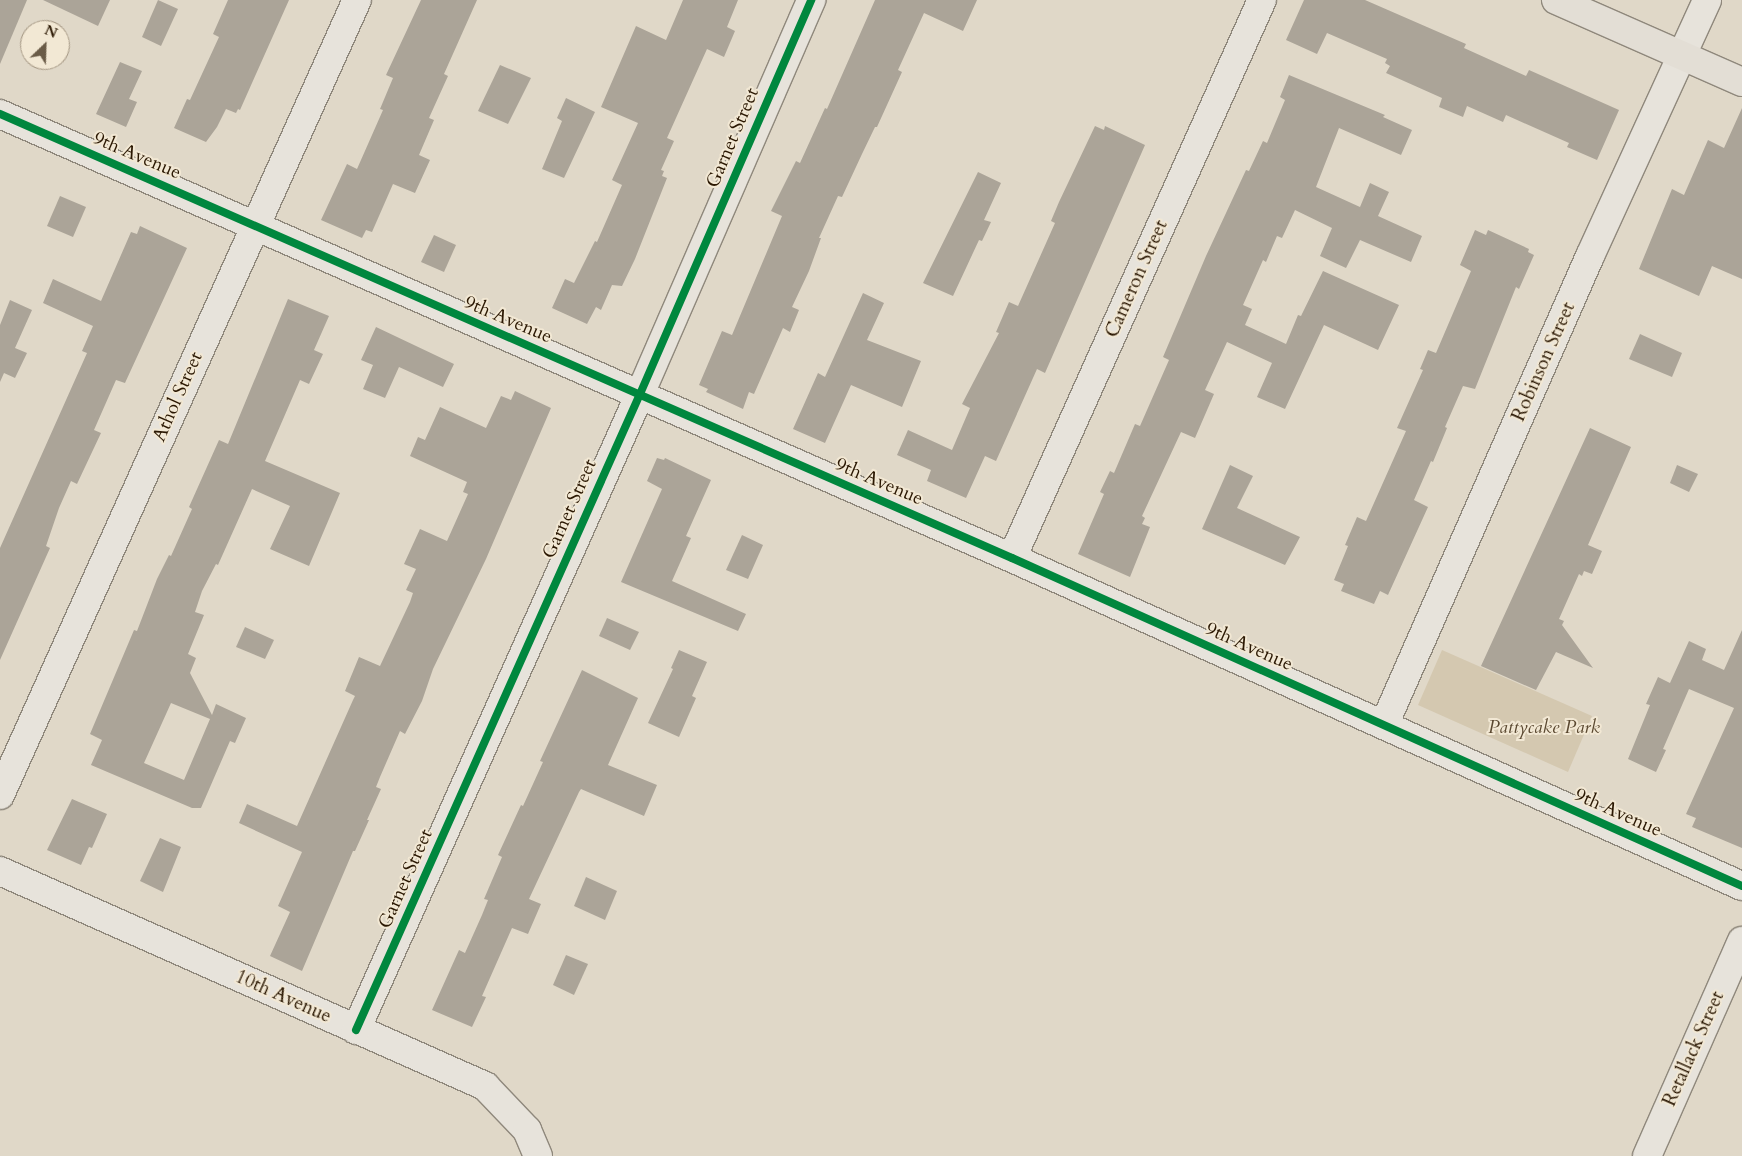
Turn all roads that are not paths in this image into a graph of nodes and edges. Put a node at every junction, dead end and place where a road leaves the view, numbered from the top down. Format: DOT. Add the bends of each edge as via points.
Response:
graph roads {
  1 [pos="357,0"];
  2 [pos="811,0"];
  3 [pos="1262,0"];
  4 [pos="1556,0"];
  5 [pos="1707,0"];
  6 [pos="1682,55"];
  7 [pos="1742,82"];
  8 [pos="0,114"];
  9 [pos="256,225"];
  10 [pos="640,394"];
  11 [pos="1012,558"];
  12 [pos="1384,725"];
  13 [pos="0,795"];
  14 [pos="0,871"];
  15 [pos="1742,886"];
  16 [pos="1742,941"];
  17 [pos="356,1030"];
  18 [pos="538,1156"];
  19 [pos="1647,1156"];
  1 -- 9 [label="street, Athol Street"];
  2 -- 10 [label="street, Garnet Street"];
  3 -- 11 [label="street, Cameron Street"];
  4 -- 6 [label="main road"];
  5 -- 6 [label="street, Robinson Street"];
  6 -- 7 [label="main road"];
  6 -- 12 [label="street, Robinson Street"];
  8 -- 9 [label="street, 9th Avenue"];
  9 -- 10 [label="street, 9th Avenue"];
  9 -- 13 [label="street, Athol Street"];
  10 -- 11 [label="street, 9th Avenue"];
  10 -- 17 [label="street, Garnet Street"];
  11 -- 12 [label="street, 9th Avenue"];
  12 -- 15 [label="street, 9th Avenue"];
  14 -- 17 [label="street, 10th Avenue"];
  16 -- 19 [label="street, Retallack Street"];
  17 -- 18 [label="street, 10th Avenue" via="485,1086 527,1130"];
}
